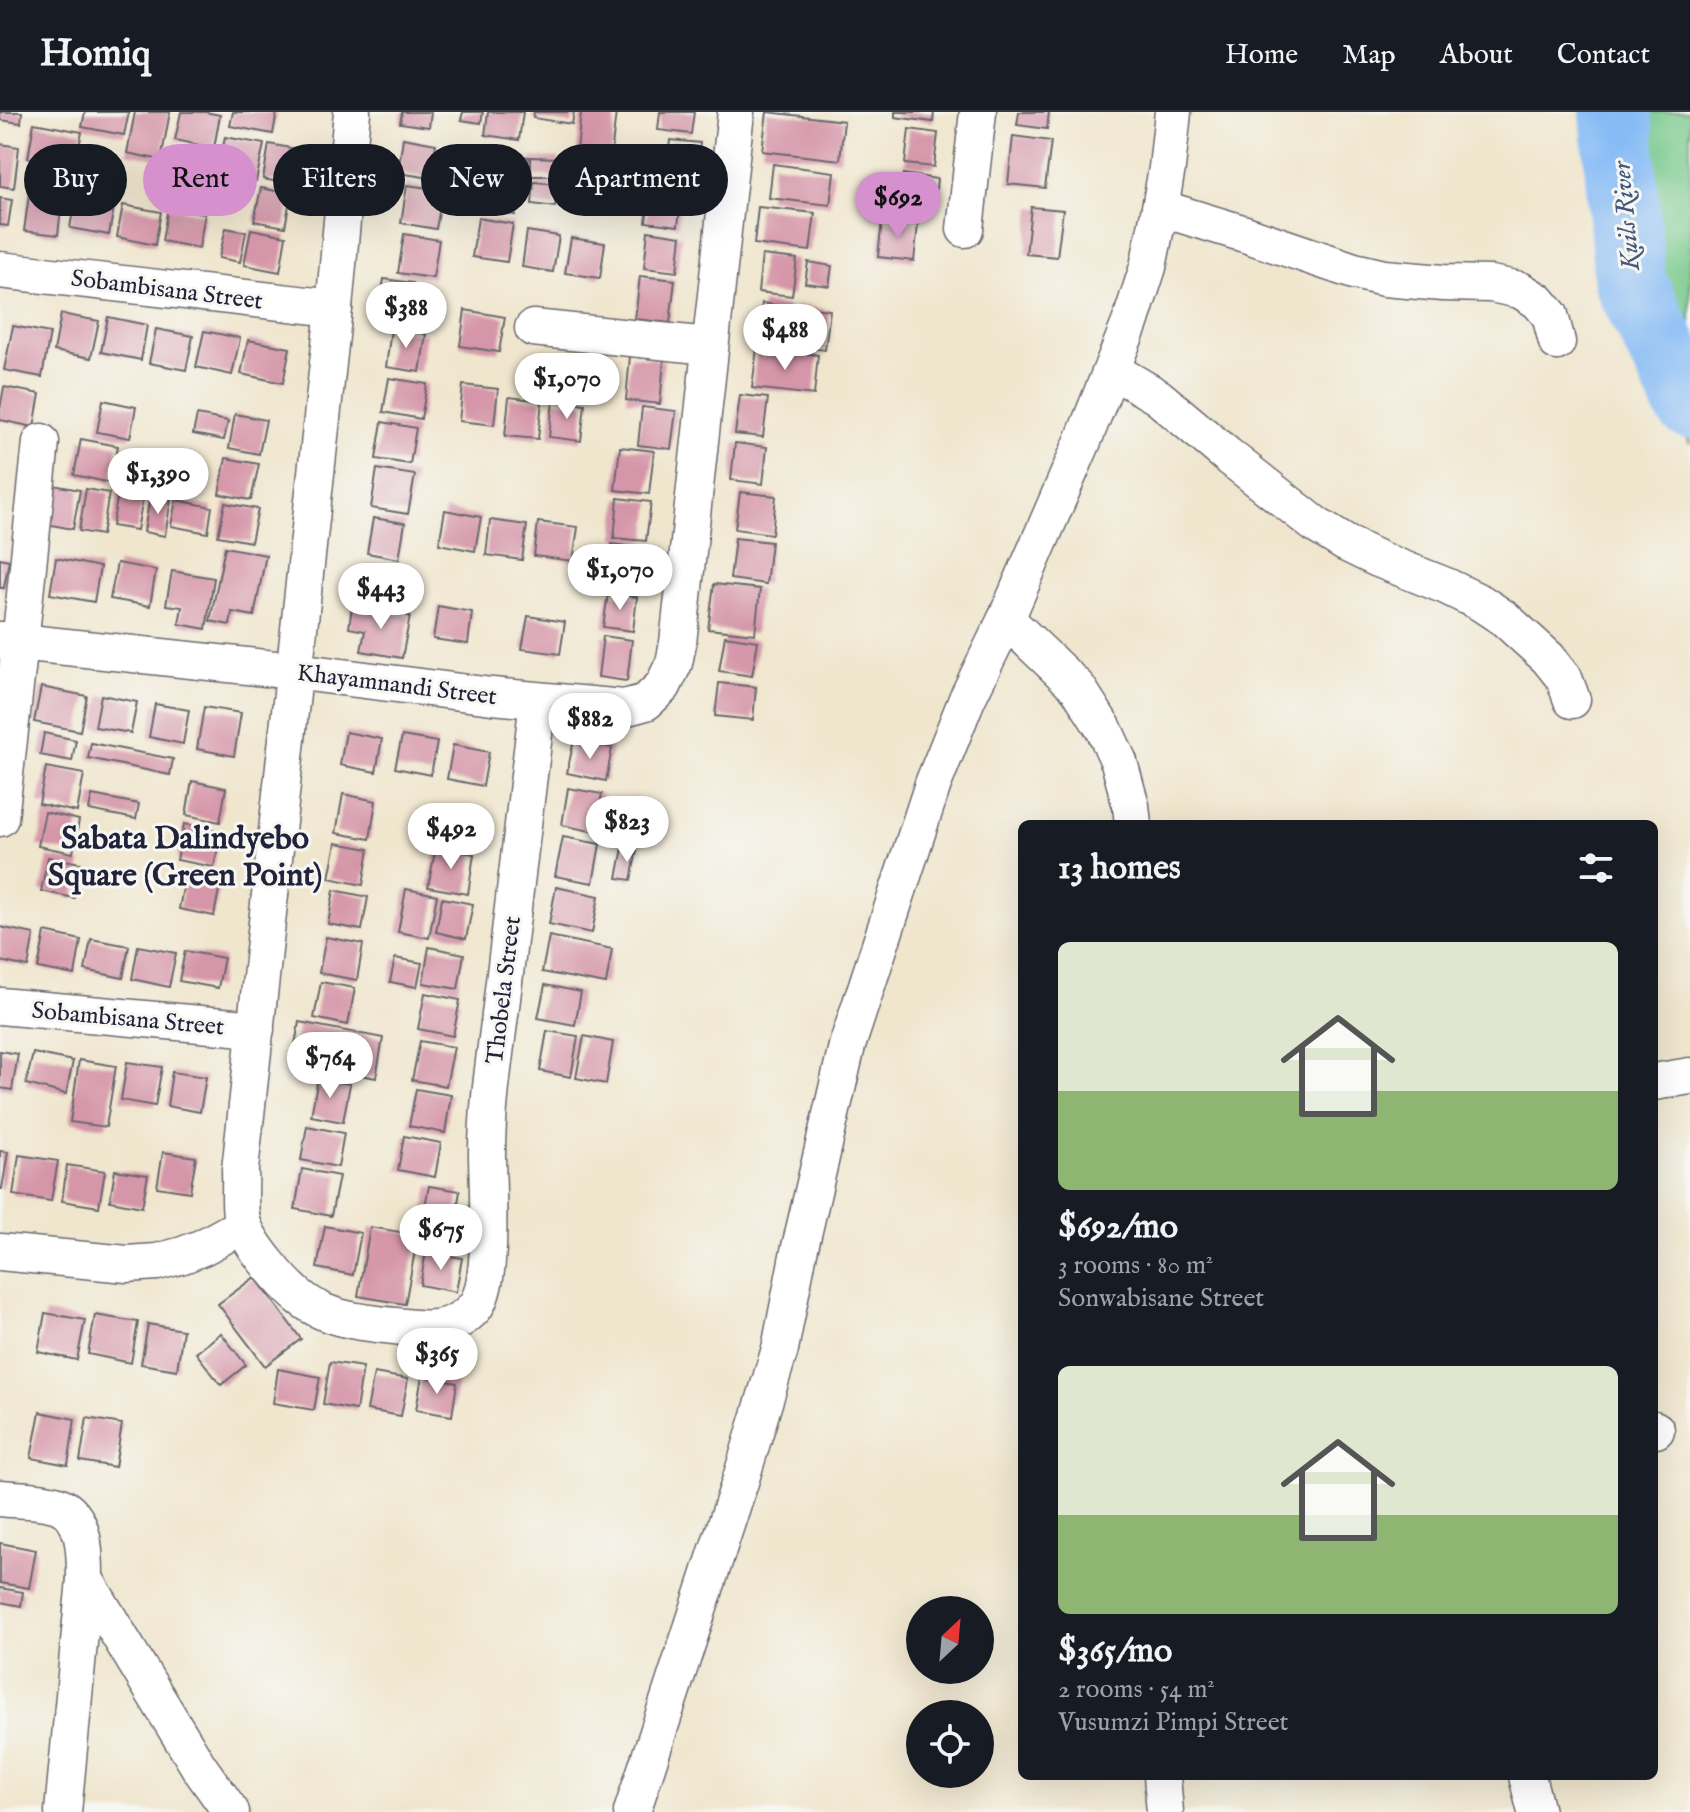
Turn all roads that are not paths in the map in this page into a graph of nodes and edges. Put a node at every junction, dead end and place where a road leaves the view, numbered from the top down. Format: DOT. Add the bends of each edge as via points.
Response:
graph roads {
  1 [pos="352,112"];
  2 [pos="736,112"];
  3 [pos="978,112"];
  4 [pos="1173,112"];
  5 [pos="1160,208"];
  6 [pos="965,229"];
  7 [pos="0,270"];
  8 [pos="334,308"];
  9 [pos="533,328"];
  10 [pos="1557,342"];
  11 [pos="709,346"];
  12 [pos="1112,370"];
  13 [pos="41,442"];
  14 [pos="1006,619"];
  15 [pos="10,642"];
  16 [pos="294,671"];
  17 [pos="1572,700"];
  18 [pos="538,701"];
  19 [pos="0,818"];
  20 [pos="1133,820"];
  21 [pos="0,1006"];
  22 [pos="256,1029"];
  23 [pos="1690,1076"];
  24 [pos="1658,1081"];
  25 [pos="243,1225"];
  26 [pos="0,1252"];
  27 [pos="0,1498"];
  28 [pos="85,1579"];
  29 [pos="1162,1780"];
  30 [pos="1528,1780"];
  31 [pos="63,1812"];
  32 [pos="231,1812"];
  33 [pos="632,1812"];
  34 [pos="1165,1812"];
  35 [pos="1536,1812"];
  1 -- 8 [label="street"];
  2 -- 11 [label="street, Khayamnandi Street"];
  3 -- 6 [label="street"];
  4 -- 5 [label="street"];
  5 -- 10 [label="street" via="1384,278 1520,290 1550,315"];
  5 -- 12 [label="street" via="1148,267"];
  7 -- 8 [label="street, Sobambisana Street"];
  8 -- 16 [label="street"];
  9 -- 11 [label="street"];
  11 -- 18 [label="street, Khayamnandi Street" via="678,643 663,686 646,702 624,708"];
  12 -- 14 [label="street"];
  12 -- 17 [label="street" via="1158,397 1316,525 1505,619 1548,658"];
  13 -- 15 [label="street"];
  14 -- 20 [label="street" via="1078,688 1104,729 1119,762"];
  14 -- 33 [label="street" via="933,784 847,1046 780,1349"];
  15 -- 16 [label="street, Khayamnandi Street"];
  15 -- 19 [label="street"];
  16 -- 18 [label="street, Khayamnandi Street"];
  16 -- 22 [label="street"];
  18 -- 25 [label="street, Thobela Street" via="487,1136 488,1264 476,1306 463,1319 429,1330 331,1316 278,1276"];
  21 -- 22 [label="street, Sobambisana Street"];
  22 -- 25 [label="street" via="240,1170"];
  23 -- 24 [label="street"];
  25 -- 26 [label="street" via="203,1247 157,1262"];
  27 -- 28 [label="street" via="62,1506 81,1531"];
  28 -- 31 [label="street"];
  28 -- 32 [label="street"];
  29 -- 34 [label="street"];
  30 -- 35 [label="street"];
}
